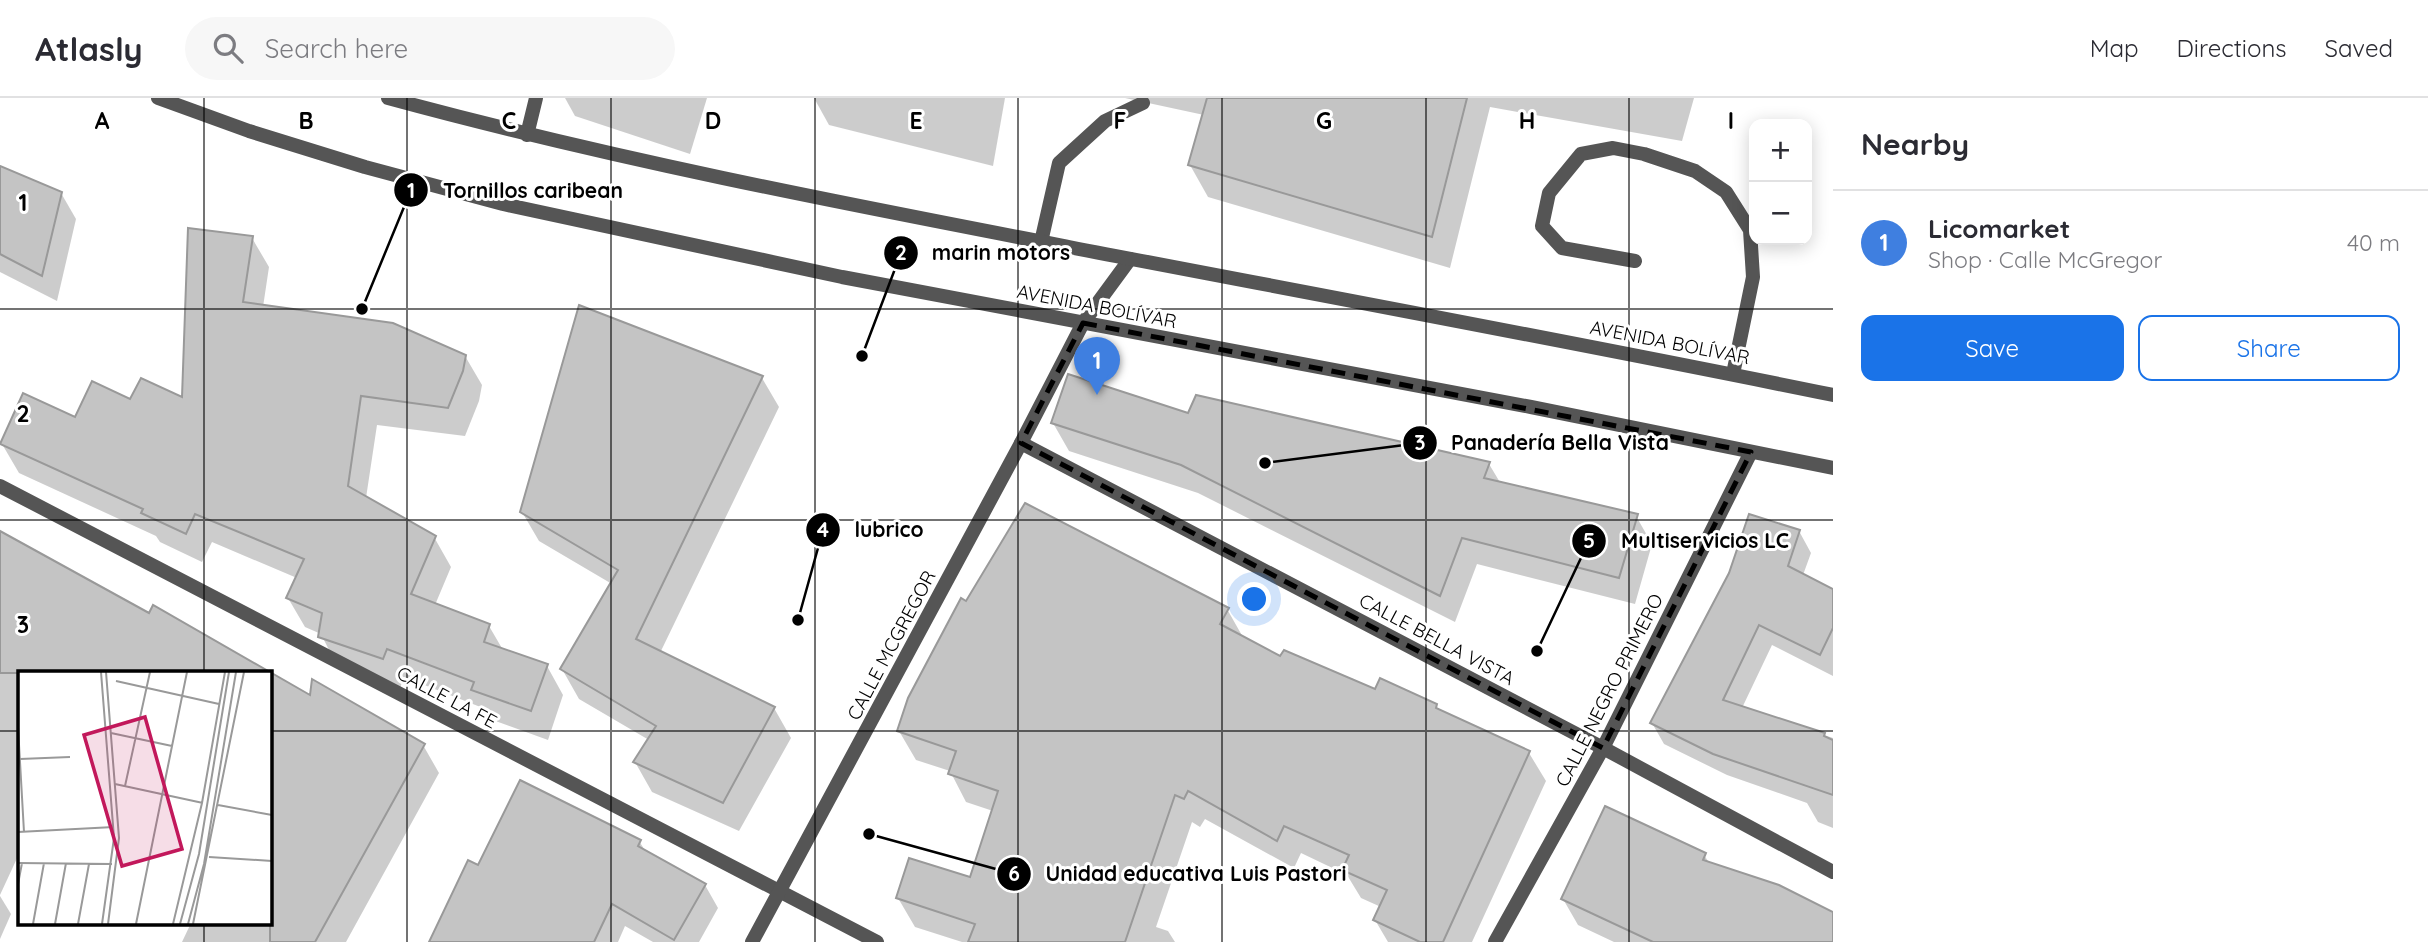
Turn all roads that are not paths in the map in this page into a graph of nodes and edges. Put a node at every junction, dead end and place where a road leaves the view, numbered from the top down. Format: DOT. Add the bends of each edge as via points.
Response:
graph roads {
  1 [pos="158,98"];
  2 [pos="388,98"];
  3 [pos="536,98"];
  4 [pos="1143,103"];
  5 [pos="527,135"];
  6 [pos="1041,242"];
  7 [pos="1130,259"];
  8 [pos="1635,261"];
  9 [pos="1083,323"];
  10 [pos="1732,374"];
  11 [pos="1833,394"];
  12 [pos="1021,443"];
  13 [pos="1751,452"];
  14 [pos="1833,468"];
  15 [pos="0,486"];
  16 [pos="1603,748"];
  17 [pos="1833,872"];
  18 [pos="781,892"];
  19 [pos="752,942"];
  20 [pos="877,942"];
  21 [pos="1495,942"];
  1 -- 9 [label="street, AVENIDA BOLÍVAR" via="365,167 503,204"];
  2 -- 5 [label="street, AVENIDA BOLÍVAR"];
  3 -- 5 [label="street"];
  4 -- 6 [label="street" via="1105,121 1059,163"];
  5 -- 6 [label="street, AVENIDA BOLÍVAR"];
  6 -- 7 [label="street, AVENIDA BOLÍVAR"];
  7 -- 9 [label="street, CALLE MCGREGOR"];
  7 -- 10 [label="street, AVENIDA BOLÍVAR"];
  8 -- 10 [label="street" via="1562,248 1542,226 1549,193 1581,154 1613,148 1644,154 1695,171 1726,192 1750,230 1753,277"];
  9 -- 12 [label="street, CALLE MCGREGOR"];
  9 -- 13 [label="street, AVENIDA BOLÍVAR"];
  10 -- 11 [label="street, AVENIDA BOLÍVAR"];
  12 -- 16 [label="street, CALLE BELLA VISTA"];
  12 -- 18 [label="street, CALLE MCGREGOR"];
  13 -- 14 [label="street, AVENIDA BOLÍVAR"];
  13 -- 16 [label="street, CALLE NEGRO PRIMERO"];
  15 -- 18 [label="street, CALLE LA FE"];
  16 -- 17 [label="street, CALLE BELLA VISTA"];
  16 -- 21 [label="street, CALLE NEGRO PRIMERO"];
  18 -- 19 [label="street, CALLE MCGREGOR"];
  18 -- 20 [label="street, CALLE LA FE"];
}
